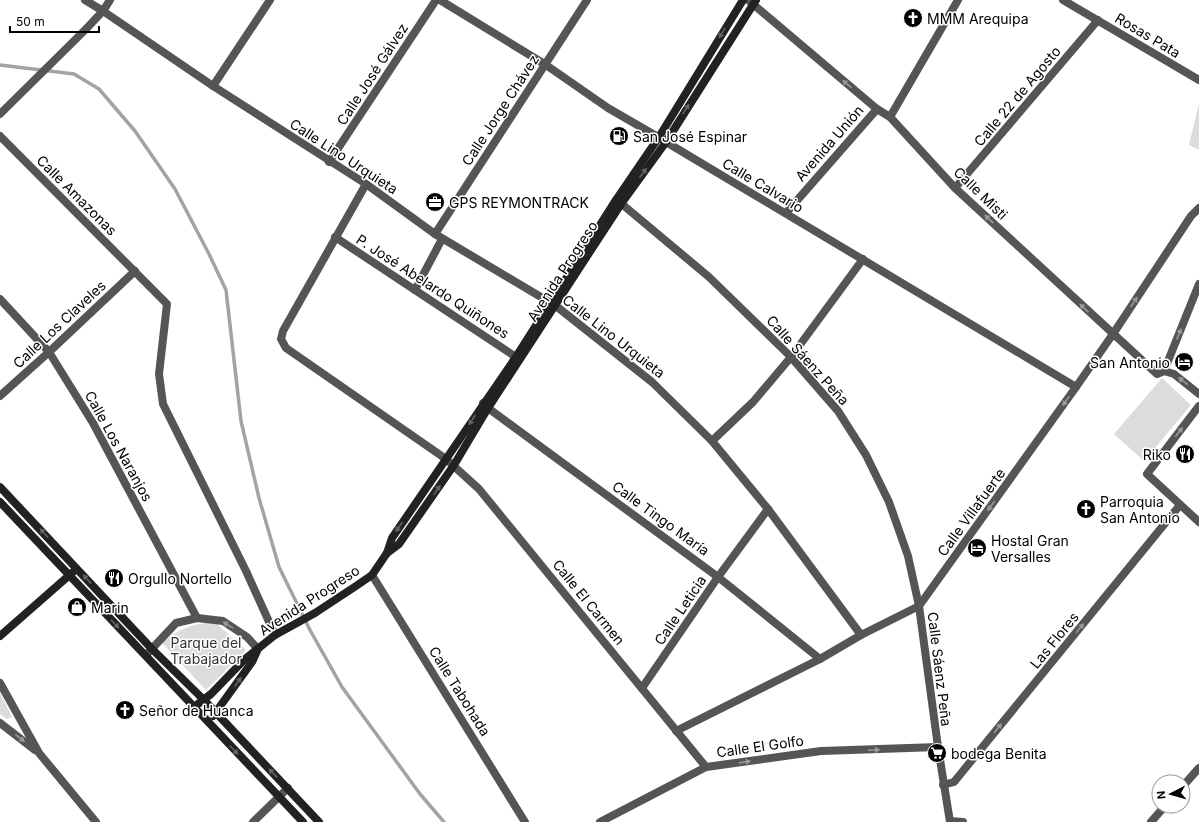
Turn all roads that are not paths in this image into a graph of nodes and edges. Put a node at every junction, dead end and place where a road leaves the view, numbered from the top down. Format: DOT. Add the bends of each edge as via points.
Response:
graph roads {
  1 [pos="85,0"];
  2 [pos="110,0"];
  3 [pos="270,0"];
  4 [pos="436,0"];
  5 [pos="440,0"];
  6 [pos="587,0"];
  7 [pos="743,0"];
  8 [pos="958,0"];
  9 [pos="1063,0"];
  10 [pos="752,1"];
  11 [pos="103,11"];
  12 [pos="1098,20"];
  13 [pos="546,65"];
  14 [pos="1199,80"];
  15 [pos="213,86"];
  16 [pos="877,109"];
  17 [pos="1,113"];
  18 [pos="890,117"];
  19 [pos="0,136"];
  20 [pos="662,140"];
  21 [pos="329,162"];
  22 [pos="366,184"];
  23 [pos="955,188"];
  24 [pos="618,202"];
  25 [pos="1199,208"];
  26 [pos="786,213"];
  27 [pos="435,234"];
  28 [pos="335,237"];
  29 [pos="442,239"];
  30 [pos="864,260"];
  31 [pos="135,271"];
  32 [pos="1199,284"];
  33 [pos="415,290"];
  34 [pos="0,299"];
  35 [pos="552,304"];
  36 [pos="1113,334"];
  37 [pos="49,352"];
  38 [pos="516,357"];
  39 [pos="791,357"];
  40 [pos="1164,371"];
  41 [pos="1076,387"];
  42 [pos="1199,394"];
  43 [pos="0,396"];
  44 [pos="486,405"];
  45 [pos="1199,406"];
  46 [pos="712,441"];
  47 [pos="446,459"];
  48 [pos="454,465"];
  49 [pos="0,486"];
  50 [pos="0,502"];
  51 [pos="1180,505"];
  52 [pos="768,509"];
  53 [pos="1199,522"];
  54 [pos="387,553"];
  55 [pos="76,568"];
  56 [pos="372,575"];
  57 [pos="69,576"];
  58 [pos="718,577"];
  59 [pos="919,606"];
  60 [pos="197,618"];
  61 [pos="277,634"];
  62 [pos="0,636"];
  63 [pos="861,636"];
  64 [pos="152,649"];
  65 [pos="258,649"];
  66 [pos="146,656"];
  67 [pos="820,659"];
  68 [pos="0,683"];
  69 [pos="642,688"];
  70 [pos="204,700"];
  71 [pos="194,707"];
  72 [pos="216,713"];
  73 [pos="208,721"];
  74 [pos="0,723"];
  75 [pos="676,731"];
  76 [pos="938,747"];
  77 [pos="39,753"];
  78 [pos="706,767"];
  79 [pos="1199,768"];
  80 [pos="1191,777"];
  81 [pos="943,784"];
  82 [pos="288,788"];
  83 [pos="279,797"];
  84 [pos="1158,814"];
  85 [pos="92,820"];
  86 [pos="253,822"];
  87 [pos="303,822"];
  88 [pos="319,822"];
  89 [pos="525,822"];
  90 [pos="600,822"];
  91 [pos="950,822"];
  92 [pos="963,822"];
  93 [pos="1151,822"];
  1 -- 11 [label="street, Calle Lino Urquieta"];
  2 -- 11 [label="street"];
  3 -- 15 [label="street"];
  4 -- 21 [label="street, Calle José Gálvez"];
  5 -- 13 [label="street, Calle Calvario"];
  6 -- 13 [label="street, Calle Jorge Chávez"];
  7 -- 20 [label="main road, Avenida Progreso, one-way"];
  8 -- 18 [label="street"];
  9 -- 12 [label="street, Rosas Pata"];
  16 -- 10 [label="street, Calle Misti, one-way"];
  20 -- 10 [label="main road, Avenida Progreso, one-way"];
  11 -- 15 [label="street, Calle Lino Urquieta"];
  11 -- 17 [label="street"];
  12 -- 14 [label="street, Rosas Pata"];
  12 -- 23 [label="street, Calle 22 de Agosto"];
  13 -- 20 [label="street, Calle Calvario" via="608,108"];
  13 -- 27 [label="street, Calle Jorge Chávez"];
  15 -- 21 [label="street, Calle Lino Urquieta"];
  16 -- 18 [label="street, Calle Misti"];
  16 -- 26 [label="street, Avenida Unión"];
  18 -- 23 [label="street, Calle Misti"];
  19 -- 31 [label="street, Calle Amazonas"];
  20 -- 24 [label="main road, Avenida Progreso"];
  20 -- 26 [label="street, Calle Calvario"];
  21 -- 22 [label="street, Calle Lino Urquieta"];
  22 -- 27 [label="street, Calle Lino Urquieta"];
  22 -- 28 [label="street"];
  36 -- 23 [label="street, Calle Misti, one-way"];
  24 -- 35 [label="main road, Avenida Progreso"];
  24 -- 39 [label="street, Calle Sáenz Peña" via="709,277"];
  36 -- 25 [label="street, Calle Villafuerte, one-way" via="1191,216"];
  26 -- 30 [label="street, Calle Calvario"];
  27 -- 29 [label="street, Calle Lino Urquieta"];
  28 -- 33 [label="street, P. José Abelardo Quiñones"];
  28 -- 47 [label="street, Calle El Carmen" via="281,339 286,348"];
  29 -- 33 [label="street"];
  29 -- 35 [label="street, Calle Lino Urquieta"];
  30 -- 39 [label="street"];
  30 -- 41 [label="street, Calle Calvario"];
  31 -- 37 [label="street, Calle Los Claveles"];
  31 -- 61 [label="street, Calle Amazonas" via="167,304 159,374 163,404"];
  40 -- 32 [label="street, one-way"];
  33 -- 38 [label="street, P. José Abelardo Quiñones"];
  34 -- 37 [label="street, Calle Los Naranjos"];
  35 -- 38 [label="main road, Avenida Progreso"];
  35 -- 44 [label="main road, Avenida Progreso"];
  35 -- 46 [label="street, Calle Lino Urquieta" via="652,382"];
  36 -- 40 [label="street, Calle Misti" via="1157,374"];
  36 -- 41 [label="street, Calle Villafuerte"];
  37 -- 43 [label="street, Calle Los Claveles"];
  37 -- 60 [label="street, Calle Los Naranjos" via="93,423"];
  38 -- 44 [label="main road, Avenida Progreso"];
  39 -- 46 [label="street" via="753,402"];
  39 -- 59 [label="street, Calle Sáenz Peña" via="838,411 866,455 889,502 908,556"];
  42 -- 40 [label="street, Calle Misti, one-way" via="1174,374"];
  41 -- 59 [label="street, Calle Villafuerte, one-way"];
  44 -- 47 [label="main road, Avenida Progreso, one-way"];
  44 -- 48 [label="main road, Avenida Progreso"];
  44 -- 58 [label="street, Calle Tingo María"];
  51 -- 45 [label="street, one-way" via="1147,474"];
  46 -- 52 [label="street, Calle Lino Urquieta"];
  47 -- 48 [label="street, Calle El Carmen"];
  47 -- 54 [label="main road, Avenida Progreso, one-way" via="392,538"];
  54 -- 48 [label="main road, Avenida Progreso, one-way" via="399,544"];
  48 -- 69 [label="street, Calle El Carmen" via="509,524"];
  55 -- 49 [label="main road, one-way"];
  50 -- 57 [label="main road"];
  51 -- 53 [label="street"];
  81 -- 51 [label="street, Las Flores, one-way" via="954,782"];
  52 -- 58 [label="street, Calle Leticia"];
  52 -- 63 [label="street, Calle Lino Urquieta"];
  54 -- 56 [label="main road, Avenida Progreso"];
  55 -- 57 [label="main road"];
  64 -- 55 [label="main road, one-way"];
  56 -- 61 [label="main road, Avenida Progreso" via="315,613"];
  56 -- 89 [label="street, Calle Tabohada"];
  57 -- 62 [label="main road"];
  57 -- 66 [label="main road, one-way"];
  58 -- 67 [label="street, Calle Tingo María"];
  58 -- 69 [label="street, Calle Leticia"];
  59 -- 63 [label="street, Calle Villafuerte"];
  59 -- 76 [label="street, Calle Sáenz Peña"];
  60 -- 64 [label="street" via="176,623"];
  65 -- 60 [label="street, one-way" via="247,637 223,621"];
  61 -- 65 [label="main road, Avenida Progreso"];
  63 -- 67 [label="street, Calle Villafuerte"];
  64 -- 66 [label="street"];
  64 -- 70 [label="main road"];
  65 -- 70 [label="main road, Avenida Progreso"];
  72 -- 65 [label="main road, Avenida Progreso, one-way" via="252,662"];
  66 -- 71 [label="main road"];
  67 -- 75 [label="street, Calle Villafuerte"];
  68 -- 77 [label="street"];
  69 -- 75 [label="street, Calle El Carmen"];
  70 -- 71 [label="main road, Avenida Progreso"];
  70 -- 72 [label="main road"];
  71 -- 73 [label="main road"];
  72 -- 73 [label="main road, Avenida Progreso"];
  82 -- 72 [label="main road, one-way"];
  73 -- 83 [label="main road, one-way"];
  74 -- 77 [label="street, one-way"];
  75 -- 78 [label="street, Calle El Carmen"];
  78 -- 76 [label="street, Calle El Golfo, one-way" via="821,752"];
  76 -- 81 [label="street, Calle Sáenz Peña"];
  77 -- 85 [label="street"];
  78 -- 90 [label="street, Calle El Golfo"];
  79 -- 80 [label="street"];
  81 -- 91 [label="street, Calle Sáenz Peña"];
  82 -- 83 [label="street"];
  82 -- 88 [label="main road"];
  83 -- 86 [label="street"];
  83 -- 87 [label="main road"];
  84 -- 93 [label="street"];
  91 -- 92 [label="street"];
}
